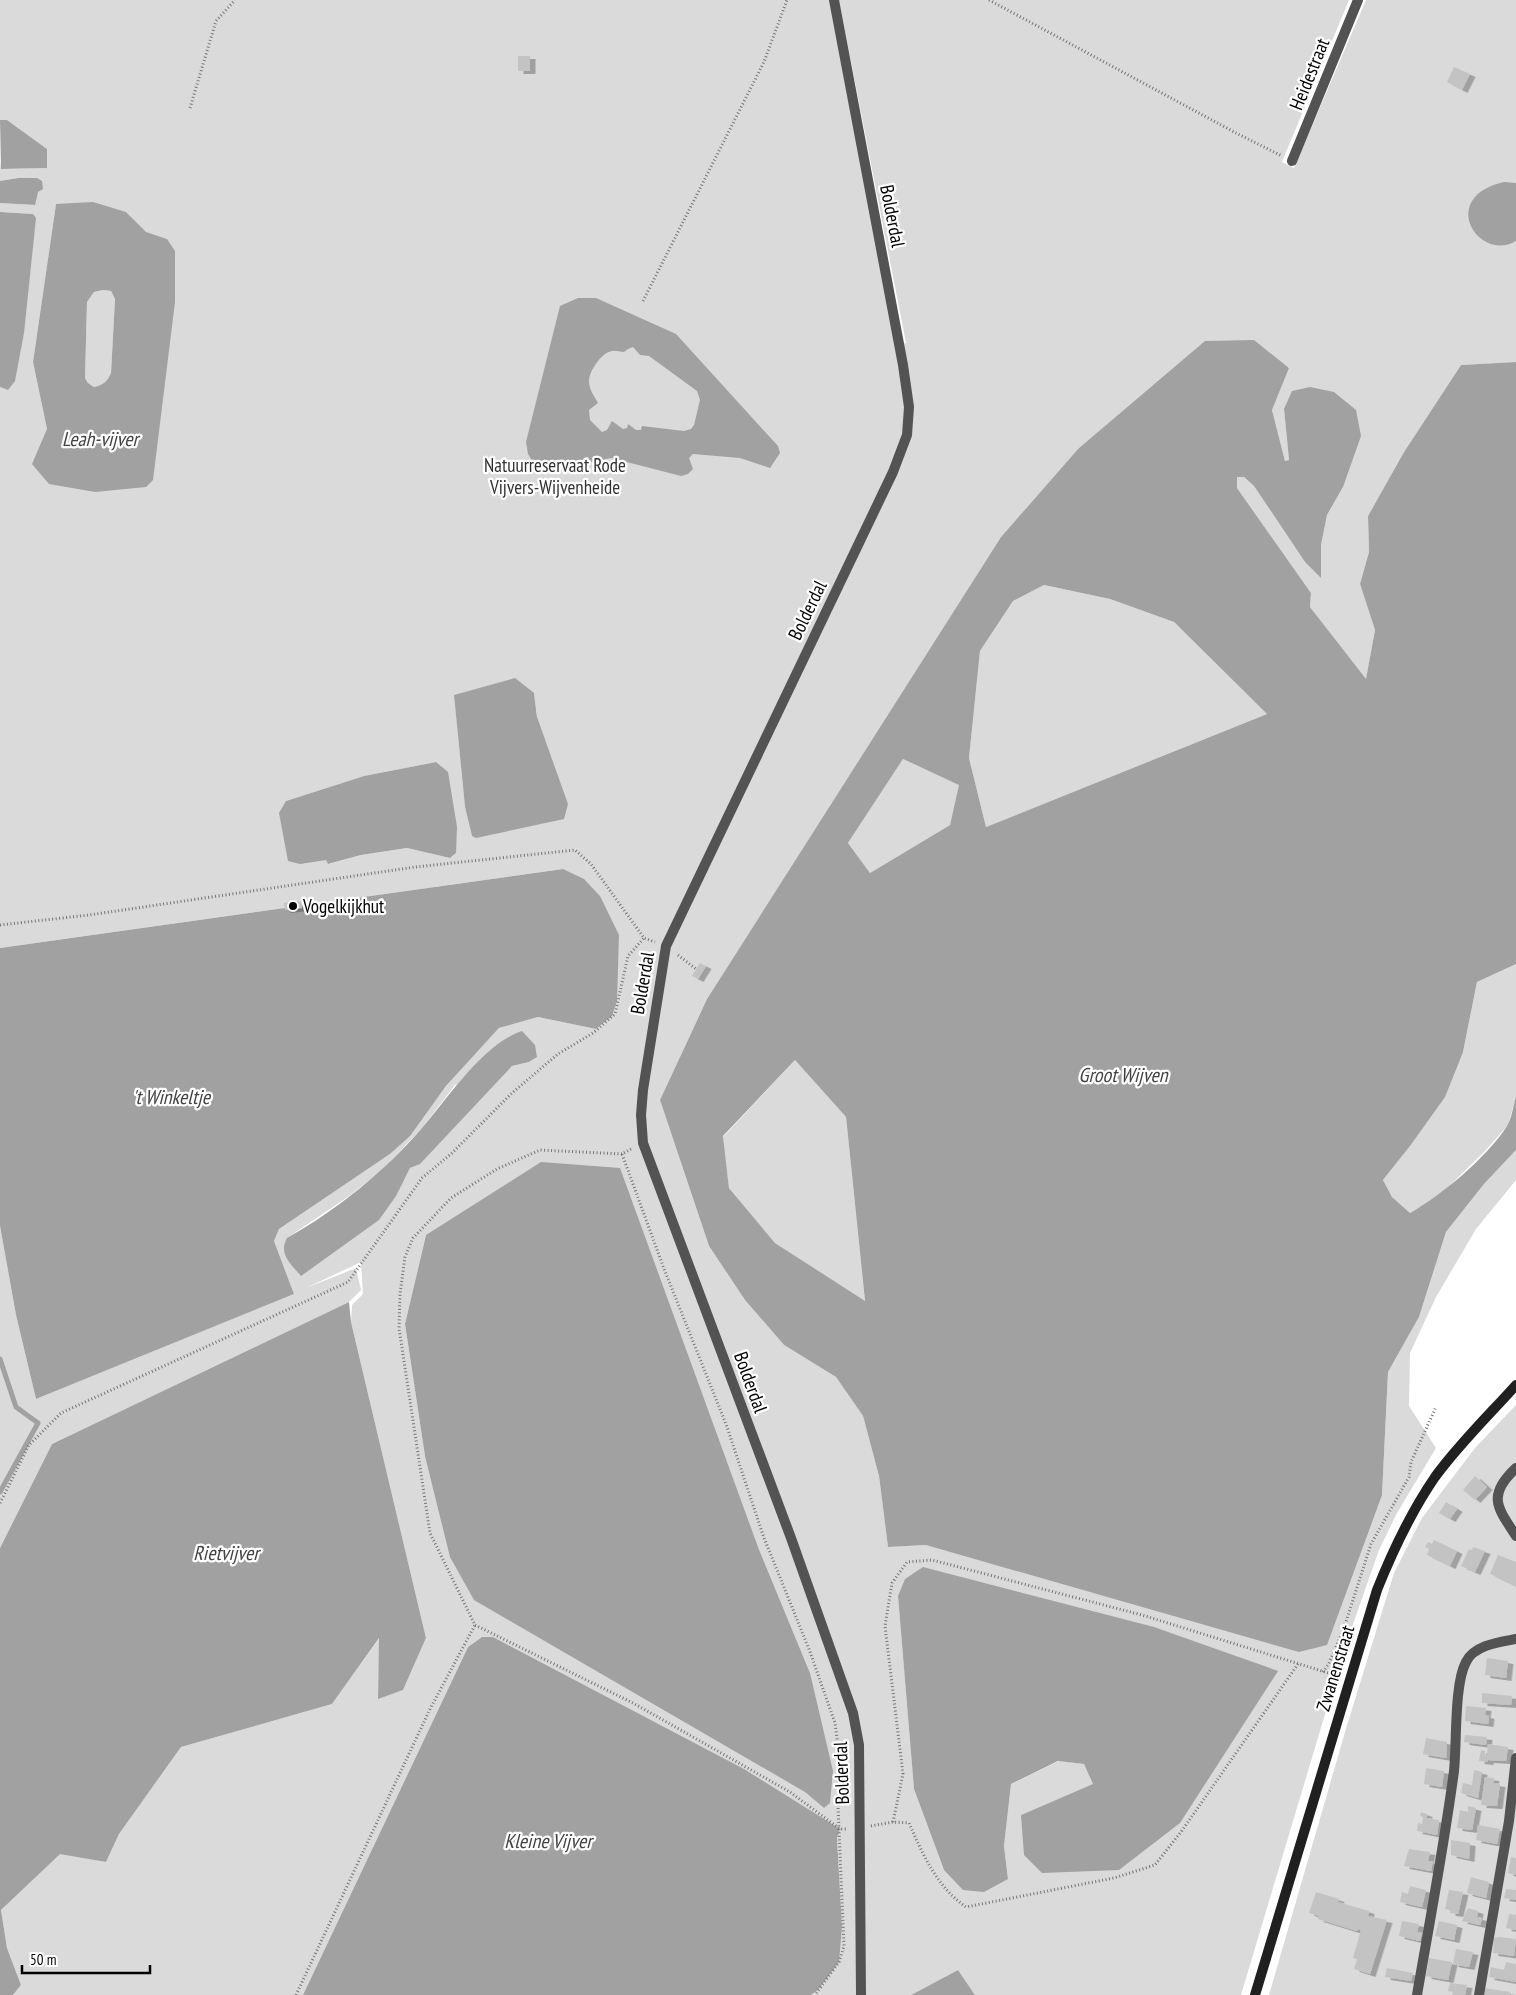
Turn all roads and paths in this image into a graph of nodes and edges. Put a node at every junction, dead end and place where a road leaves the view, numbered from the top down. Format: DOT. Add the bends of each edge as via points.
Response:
graph roads {
  1 [pos="235,0"];
  2 [pos="787,0"];
  3 [pos="834,0"];
  4 [pos="989,0"];
  5 [pos="1358,0"];
  6 [pos="190,108"];
  7 [pos="1292,161"];
  8 [pos="643,301"];
  9 [pos="0,924"];
  10 [pos="644,938"];
  11 [pos="666,946"];
  12 [pos="696,969"];
  13 [pos="643,1143"];
  14 [pos="622,1154"];
  15 [pos="1516,1385"];
  16 [pos="1436,1407"];
  17 [pos="1516,1468"];
  18 [pos="0,1502"];
  19 [pos="1516,1536"];
  20 [pos="476,1625"];
  21 [pos="1516,1639"];
  22 [pos="1298,1664"];
  23 [pos="1322,1672"];
  24 [pos="1350,1680"];
  25 [pos="1516,1758"];
  26 [pos="893,1822"];
  27 [pos="860,1828"];
  28 [pos="840,1829"];
  29 [pos="296,1995"];
  30 [pos="815,1995"];
  31 [pos="860,1995"];
  32 [pos="1255,1995"];
  33 [pos="1417,1995"];
  34 [pos="1479,1995"];
  1 -- 6 [label="path" via="216,21"];
  2 -- 8 [label="path" via="764,62"];
  3 -- 11 [label="street, Bolderdal" via="904,365 909,407 906,435 893,472"];
  4 -- 7 [label="path"];
  5 -- 7 [label="street, Heidestraat"];
  9 -- 10 [label="path" via="89,915 415,867 576,850 591,864"];
  10 -- 11 [label="path"];
  10 -- 18 [label="path" via="628,956 615,1014 593,1033 558,1054 512,1093 422,1178 348,1282 61,1413 29,1445"];
  11 -- 12 [label="path"];
  11 -- 13 [label="street, Bolderdal" via="642,1090"];
  13 -- 14 [label="path"];
  13 -- 27 [label="street, Bolderdal" via="853,1713 860,1745"];
  14 -- 20 [label="path" via="540,1150 497,1169 451,1198 413,1238 405,1257 399,1328 430,1533"];
  14 -- 28 [label="path" via="662,1266 726,1424 764,1538 809,1649 834,1723 841,1769"];
  15 -- 24 [label="street, Zwanenstraat" via="1436,1477 1412,1514 1393,1549 1377,1590"];
  16 -- 23 [label="path" via="1411,1462 1409,1476 1371,1544 1343,1631"];
  17 -- 19 [label="street" via="1498,1493 1498,1508"];
  20 -- 28 [label="path" via="633,1703 790,1792"];
  20 -- 29 [label="path" via="430,1709"];
  21 -- 33 [label="street" via="1474,1652 1466,1662 1460,1683 1452,1778"];
  22 -- 23 [label="path"];
  22 -- 26 [label="path" via="1155,1865 1114,1878 966,1907 951,1897 927,1863 909,1823"];
  22 -- 26 [label="path" via="1142,1615 932,1560 907,1562 892,1583 885,1626 903,1774"];
  23 -- 24 [label="path"];
  24 -- 32 [label="street, Zwanenstraat"];
  25 -- 34 [label="street" via="1510,1821"];
  26 -- 27 [label="path"];
  27 -- 31 [label="street, Bolderdal"];
  28 -- 30 [label="path" via="844,1946 840,1962"];
}
